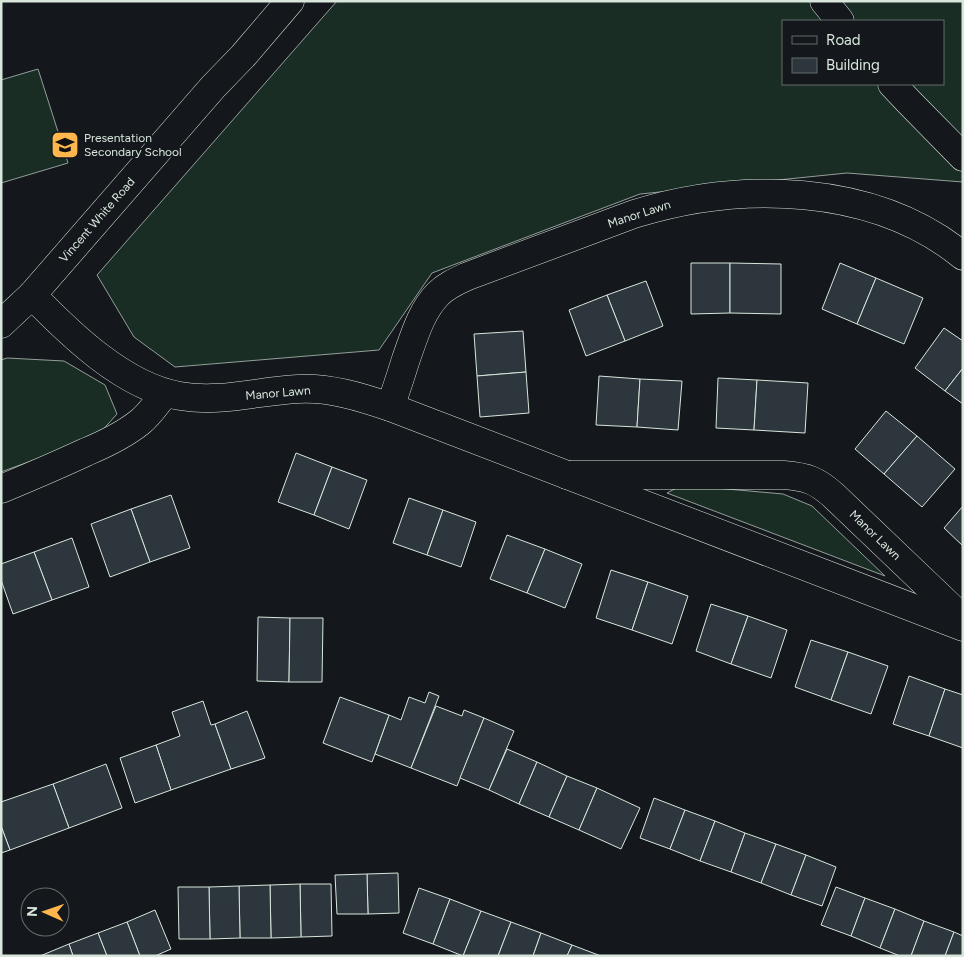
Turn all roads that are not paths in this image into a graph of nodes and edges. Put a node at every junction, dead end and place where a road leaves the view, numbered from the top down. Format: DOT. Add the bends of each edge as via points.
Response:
graph roads {
  1 [pos="290,1"];
  2 [pos="824,1"];
  3 [pos="839,20"];
  4 [pos="893,85"];
  5 [pos="963,157"];
  6 [pos="963,256"];
  7 [pos="32,295"];
  8 [pos="1,324"];
  9 [pos="165,393"];
  10 [pos="390,407"];
  11 [pos="566,475"];
  12 [pos="1,489"];
  13 [pos="963,619"];
  14 [pos="963,627"];
  1 -- 7 [label="street, Vincent White Road"];
  2 -- 3 [label="street"];
  4 -- 5 [label="street"];
  6 -- 10 [label="street, Manor Lawn" via="921,228 901,219 879,210 827,198 743,194 656,207 468,276 444,288 429,305 414,336"];
  7 -- 8 [label="street, Vincent White Road"];
  7 -- 9 [label="street, Manor Lawn" via="98,356"];
  9 -- 10 [label="street, Manor Lawn" via="212,398 310,389 364,398"];
  9 -- 12 [label="street" via="148,415 127,432"];
  10 -- 11 [label="street, Manor Lawn"];
  11 -- 13 [label="street, Manor Lawn" via="784,475 811,479 833,495"];
  11 -- 14 [label="street, Manor Lawn"];
}
